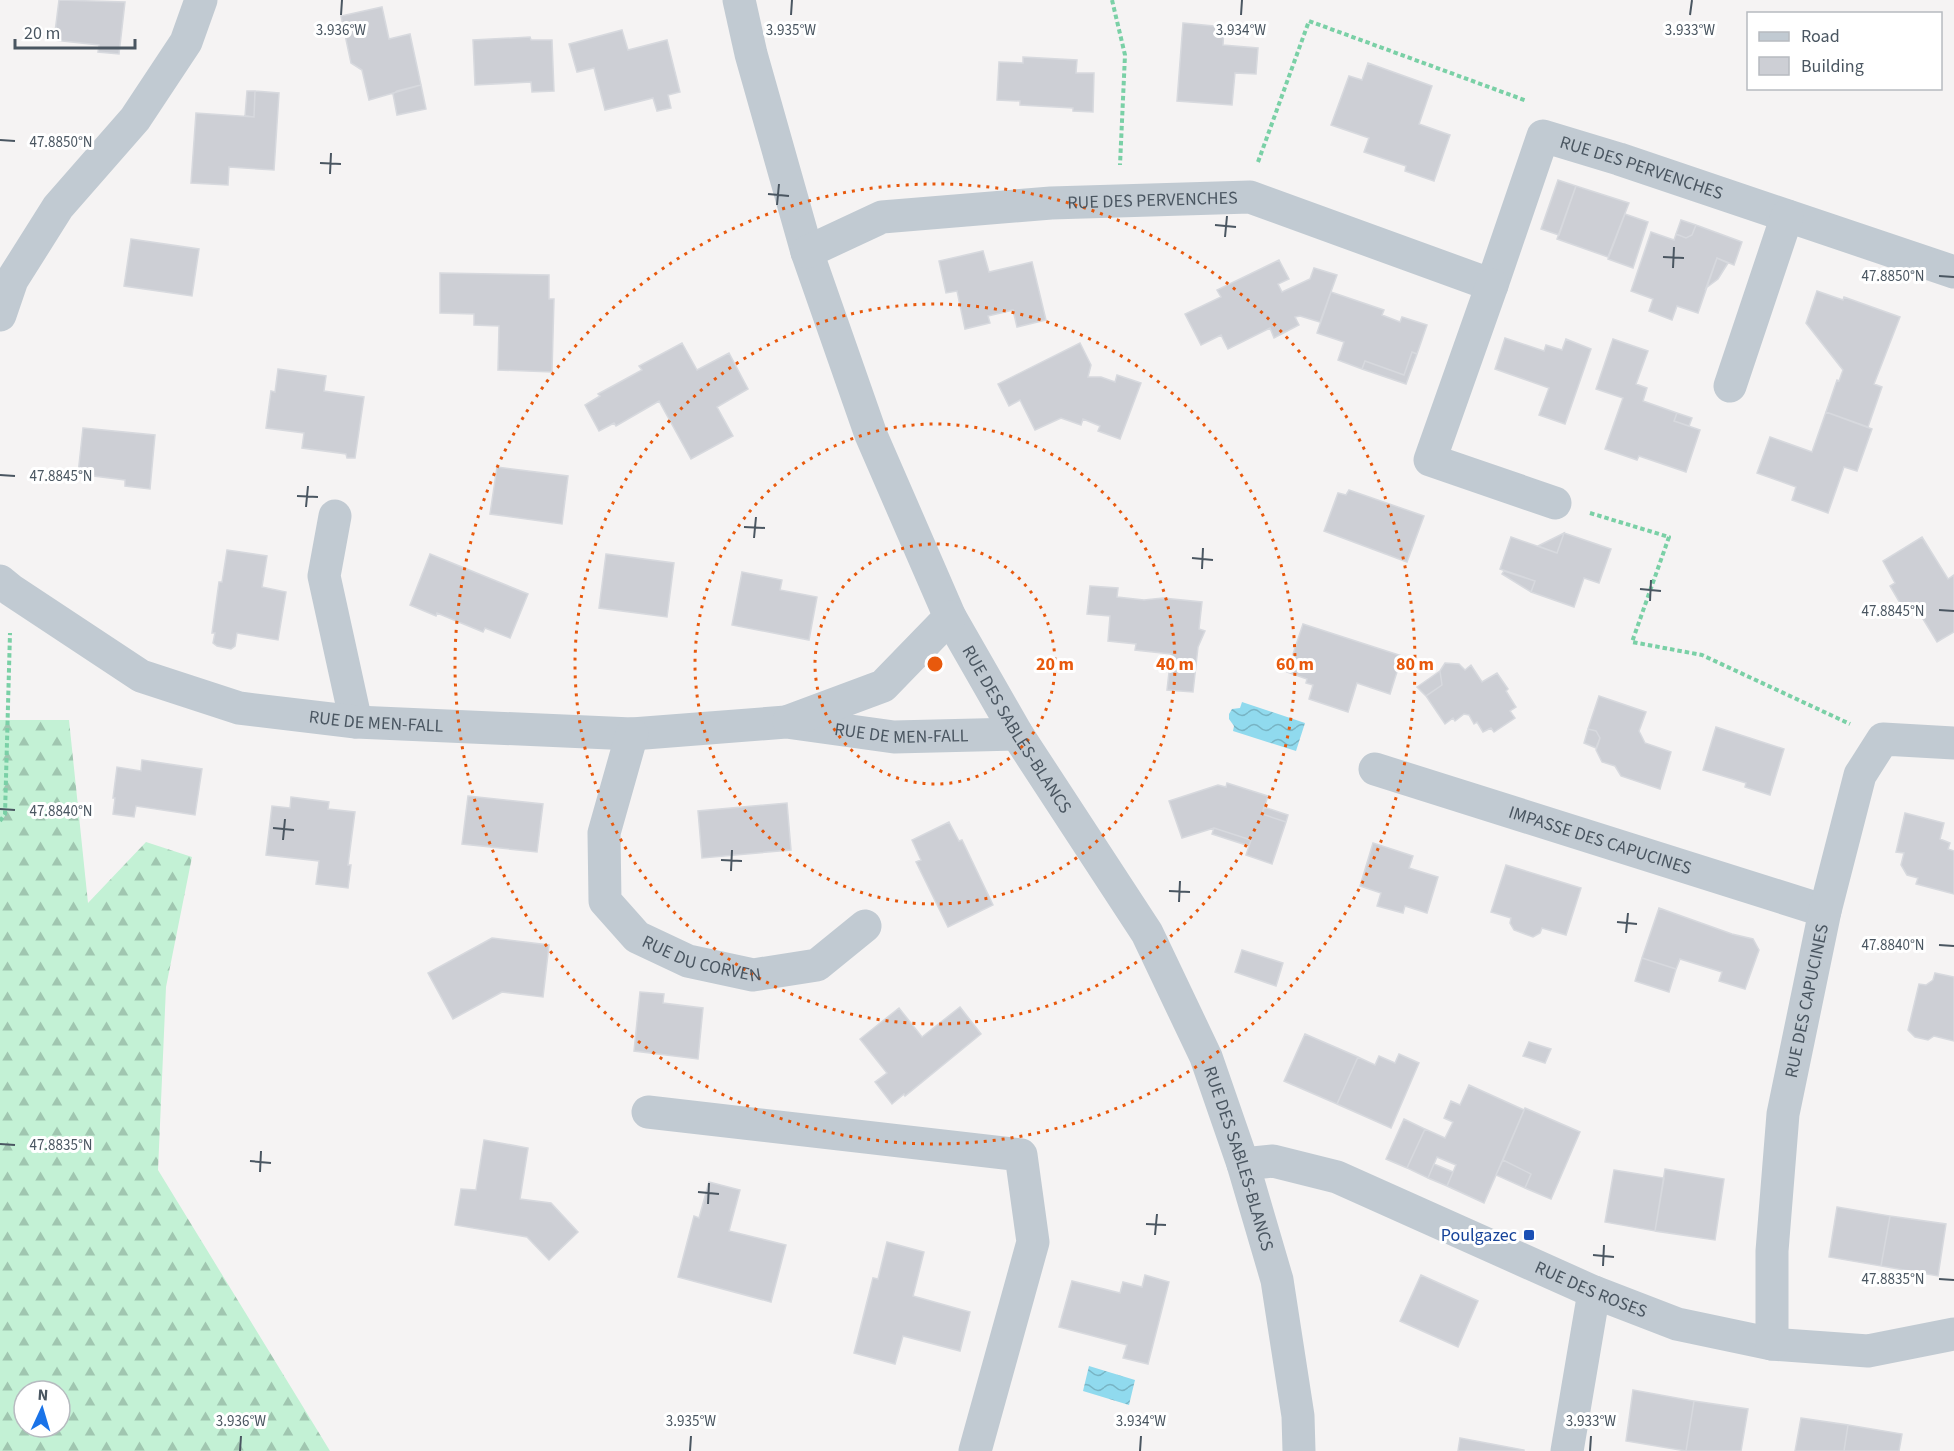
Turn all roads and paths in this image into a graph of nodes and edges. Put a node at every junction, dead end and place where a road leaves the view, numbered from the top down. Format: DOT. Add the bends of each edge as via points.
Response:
graph roads {
  1 [pos="201,0"];
  2 [pos="739,0"];
  3 [pos="1112,0"];
  4 [pos="1544,136"];
  5 [pos="1250,197"];
  6 [pos="1119,200"];
  7 [pos="1787,216"];
  8 [pos="807,252"];
  9 [pos="1954,272"];
  10 [pos="1492,285"];
  11 [pos="0,315"];
  12 [pos="1730,386"];
  13 [pos="1555,503"];
  14 [pos="335,516"];
  15 [pos="5,585"];
  16 [pos="950,617"];
  17 [pos="356,722"];
  18 [pos="786,722"];
  19 [pos="632,734"];
  20 [pos="1017,735"];
  21 [pos="1883,739"];
  22 [pos="1954,743"];
  23 [pos="1375,769"];
  24 [pos="0,821"];
  25 [pos="1825,911"];
  26 [pos="865,926"];
  27 [pos="648,1112"];
  28 [pos="1243,1164"];
  29 [pos="1594,1292"];
  30 [pos="1954,1334"];
  31 [pos="1772,1344"];
  32 [pos="975,1451"];
  33 [pos="1299,1451"];
  34 [pos="1567,1451"];
  1 -- 11 [label="street" via="186,42 135,119 58,207 12,280"];
  2 -- 8 [label="street, RUE DES SABLES-BLANCS"];
  3 -- 6 [label="path" via="1125,55"];
  4 -- 5 [label="path" via="1550,110 1309,21 1260,155"];
  4 -- 7 [label="street, RUE DES PERVENCHES"];
  4 -- 10 [label="street, RUE DES PERVENCHES"];
  5 -- 6 [label="street, RUE DES PERVENCHES"];
  5 -- 10 [label="street, RUE DES PERVENCHES"];
  6 -- 8 [label="street, RUE DES PERVENCHES" via="882,218"];
  7 -- 9 [label="street, RUE DES PERVENCHES"];
  7 -- 12 [label="street"];
  8 -- 16 [label="street, RUE DES SABLES-BLANCS" via="871,435"];
  10 -- 13 [label="street, RUE DES PERVENCHES" via="1430,460"];
  13 -- 21 [label="path" via="1669,537 1632,642 1702,655"];
  14 -- 17 [label="street" via="324,576"];
  15 -- 17 [label="street, RUE DE MEN-FALL" via="141,676 239,708"];
  15 -- 24 [label="path" via="5,814"];
  16 -- 18 [label="street, RUE DE MEN-FALL" via="883,686"];
  16 -- 20 [label="street, RUE DES SABLES-BLANCS"];
  17 -- 19 [label="street, RUE DE MEN-FALL"];
  18 -- 19 [label="street, RUE DE MEN-FALL"];
  18 -- 20 [label="street, RUE DE MEN-FALL" via="894,737"];
  19 -- 26 [label="street, RUE DU CORVEN" via="604,833 605,901 637,937 688,961 753,975 817,965"];
  20 -- 28 [label="street, RUE DES SABLES-BLANCS" via="1147,933 1206,1057"];
  21 -- 22 [label="street"];
  21 -- 25 [label="street, RUE DES CAPUCINES" via="1860,775"];
  23 -- 25 [label="street, IMPASSE DES CAPUCINES"];
  25 -- 31 [label="street, RUE DES CAPUCINES" via="1783,1114 1772,1251"];
  27 -- 32 [label="street" via="1021,1155 1033,1242"];
  28 -- 29 [label="street, RUE DES ROSES" via="1273,1161 1337,1177"];
  28 -- 33 [label="street, RUE DES SABLES-BLANCS" via="1277,1280 1298,1416"];
  29 -- 31 [label="street, RUE DES ROSES" via="1677,1324"];
  29 -- 34 [label="street"];
  30 -- 31 [label="street, RUE DES ROSES" via="1868,1351"];
}
